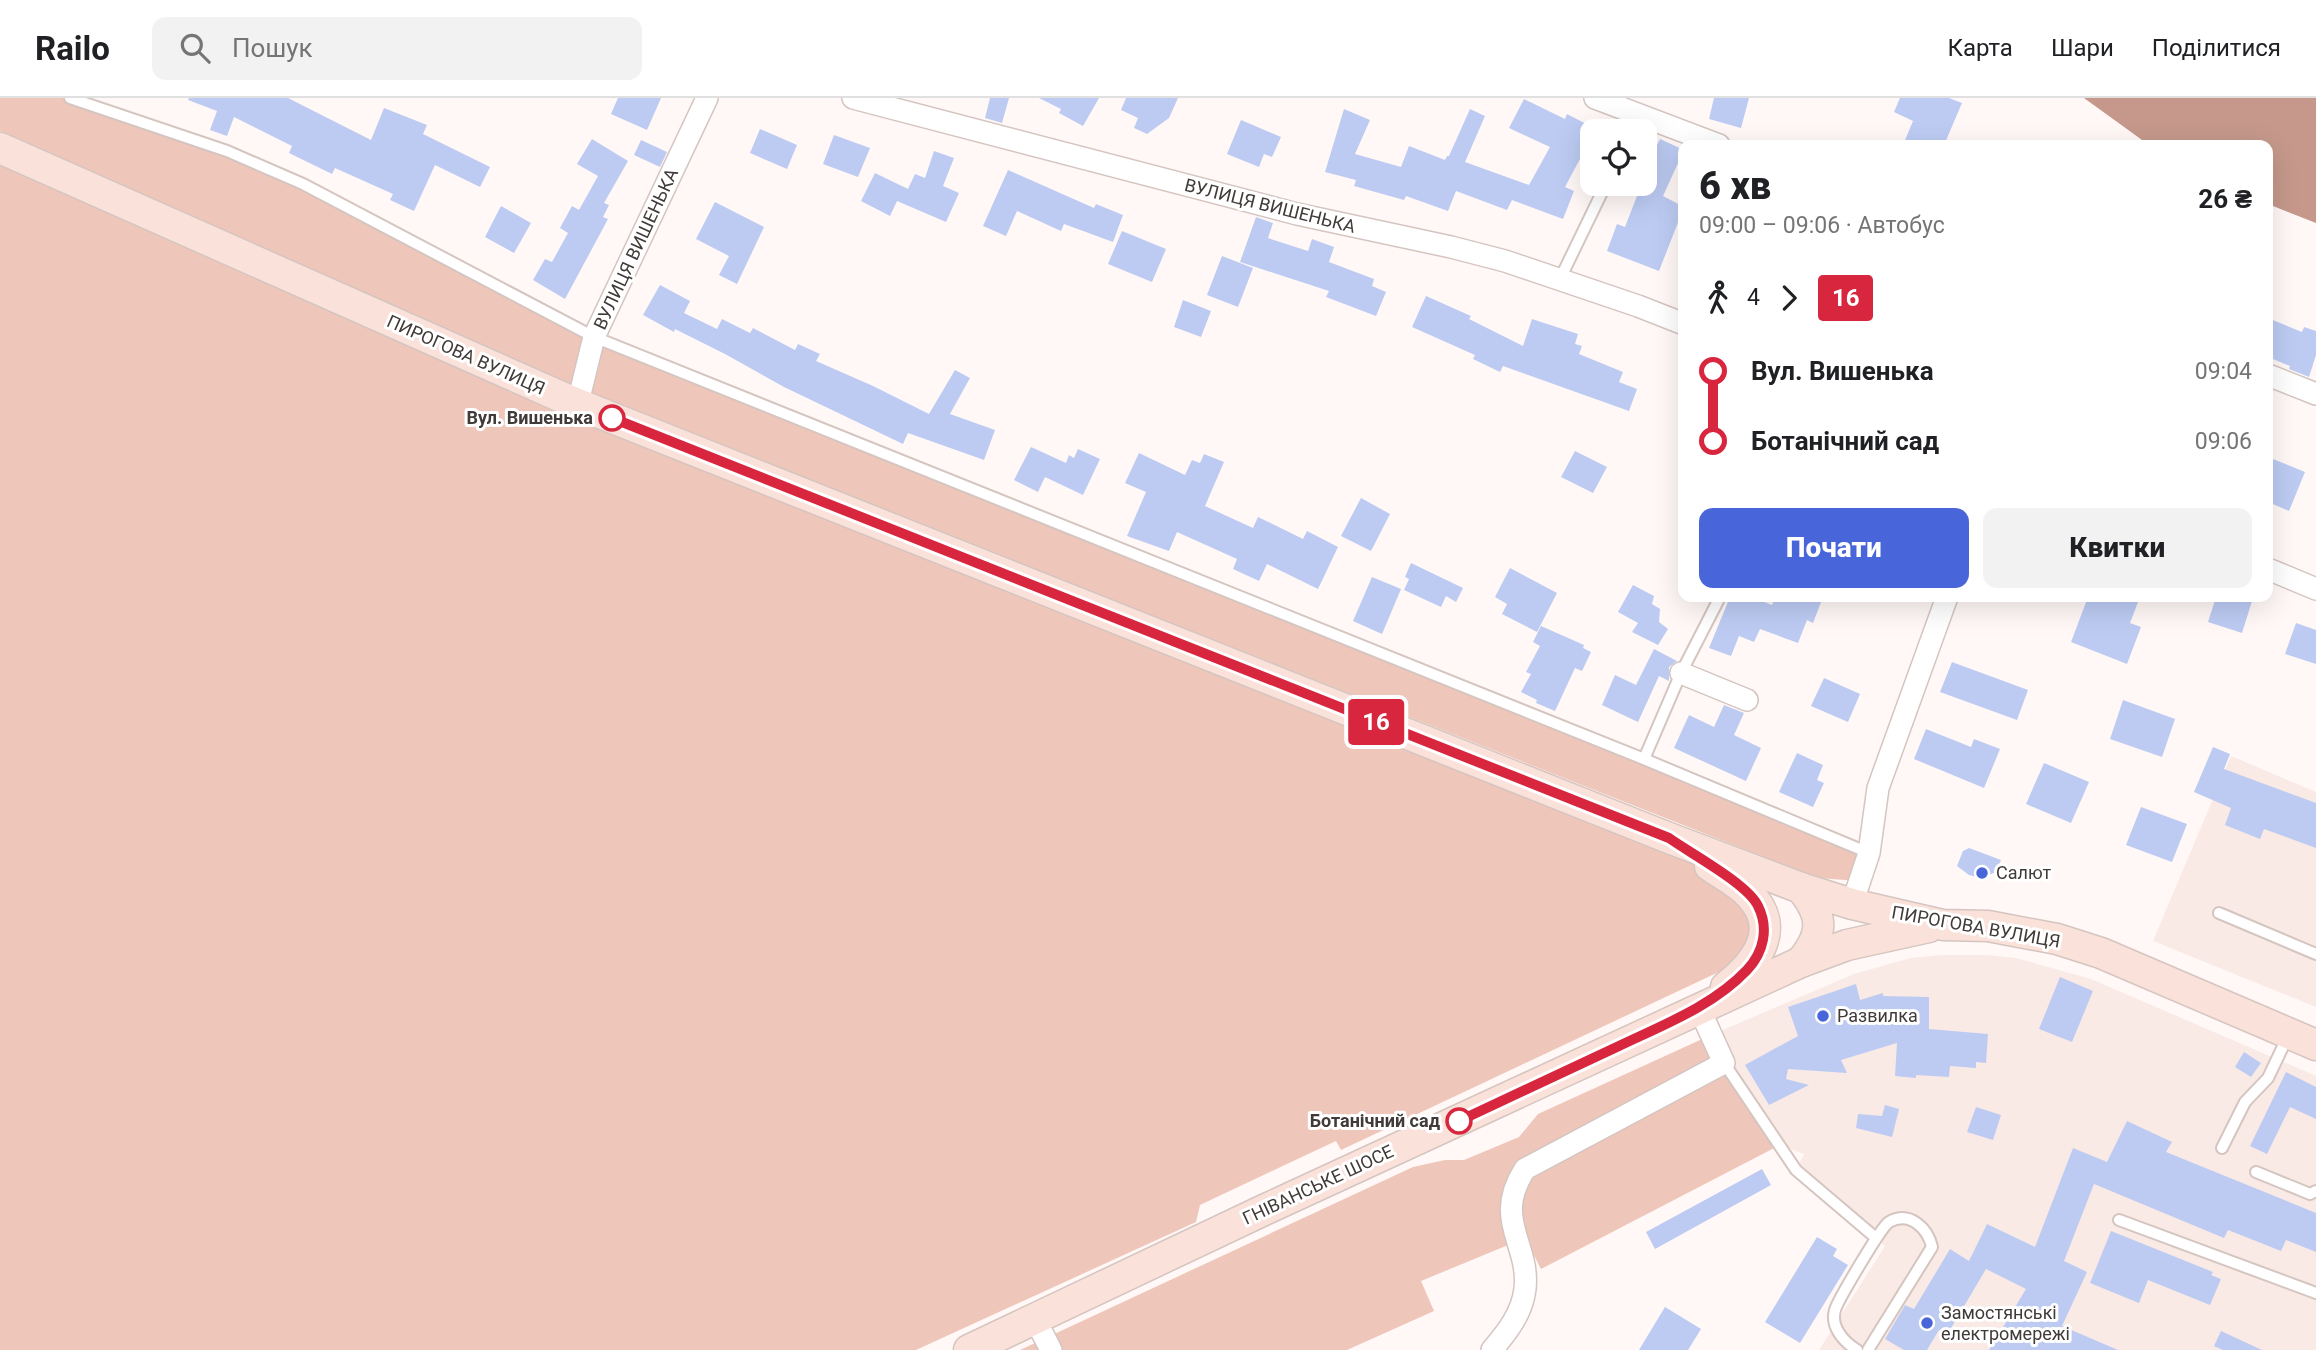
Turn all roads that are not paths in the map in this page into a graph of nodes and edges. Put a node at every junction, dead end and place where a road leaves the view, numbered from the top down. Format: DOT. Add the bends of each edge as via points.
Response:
graph roads {
  1 [pos="70,98"];
  2 [pos="707,98"];
  3 [pos="853,98"];
  4 [pos="1595,98"];
  5 [pos="1629,119"];
  6 [pos="1657,129"];
  7 [pos="1700,140"];
  8 [pos="0,148"];
  9 [pos="1600,196"];
  10 [pos="1560,279"];
  11 [pos="1678,322"];
  12 [pos="594,337"];
  13 [pos="2273,377"];
  14 [pos="2316,394"];
  15 [pos="575,403"];
  16 [pos="2273,571"];
  17 [pos="2316,589"];
  18 [pos="1717,602"];
  19 [pos="1945,602"];
  20 [pos="1681,673"];
  21 [pos="1747,700"];
  22 [pos="1644,759"];
  23 [pos="1669,838"];
  24 [pos="1869,853"];
  25 [pos="1801,888"];
  26 [pos="1852,904"];
  27 [pos="2219,913"];
  28 [pos="1943,925"];
  29 [pos="2316,954"];
  30 [pos="1801,962"];
  31 [pos="1699,1008"];
  32 [pos="2303,1039"];
  33 [pos="1724,1063"];
  34 [pos="2222,1148"];
  35 [pos="2256,1172"];
  36 [pos="2316,1191"];
  37 [pos="2119,1220"];
  38 [pos="1876,1238"];
  39 [pos="2316,1293"];
  40 [pos="1035,1319"];
  41 [pos="969,1350"];
  42 [pos="1051,1350"];
  43 [pos="1492,1350"];
  44 [pos="1857,1350"];
  45 [pos="1868,1350"];
  1 -- 12 [label="lane" via="227,151 284,176"];
  2 -- 12 [label="street, ВУЛИЦЯ ВИШЕНЬКА"];
  3 -- 10 [label="street, ВУЛИЦЯ ВИШЕНЬКА" via="1297,214 1451,247"];
  4 -- 5 [label="street"];
  6 -- 7 [label="street"];
  8 -- 15 [label="main road, ПИРОГОВА ВУЛИЦЯ"];
  9 -- 10 [label="lane"];
  10 -- 11 [label="street, ВУЛИЦЯ ВИШЕНЬКА"];
  12 -- 15 [label="street, ВУЛИЦЯ ВИШЕНЬКА"];
  12 -- 22 [label="lane"];
  13 -- 14 [label="street"];
  15 -- 23 [label="main road, ПИРОГОВА ВУЛИЦЯ"];
  16 -- 17 [label="street"];
  18 -- 20 [label="lane"];
  19 -- 24 [label="street" via="1878,788"];
  20 -- 21 [label="street"];
  20 -- 22 [label="lane"];
  22 -- 24 [label="lane"];
  23 -- 25 [label="main road, ПИРОГОВА ВУЛИЦЯ"];
  23 -- 31 [label="main road" via="1748,892 1763,919 1762,948 1755,960"];
  24 -- 26 [label="street"];
  25 -- 26 [label="main road, ПИРОГОВА ВУЛИЦЯ"];
  25 -- 30 [label="main road" via="1815,905 1819,921 1818,936"];
  26 -- 28 [label="main road, ПИРОГОВА ВУЛИЦЯ"];
  27 -- 29 [label="lane"];
  28 -- 30 [label="main road, ГНІВАНСЬКЕ ШОСЕ" via="1896,933"];
  28 -- 32 [label="main road, ПИРОГОВА ВУЛИЦЯ" via="1989,926 2057,939 2101,953"];
  30 -- 31 [label="main road, ГНІВАНСЬКЕ ШОСЕ"];
  31 -- 33 [label="street"];
  31 -- 40 [label="main road, ГНІВАНСЬКЕ ШОСЕ"];
  32 -- 34 [label="lane" via="2245,1102"];
  33 -- 38 [label="lane" via="1796,1170"];
  33 -- 43 [label="street" via="1525,1169 1517,1182 1511,1213 1525,1287 1518,1314"];
  35 -- 36 [label="lane" via="2310,1195"];
  37 -- 39 [label="lane"];
  38 -- 44 [label="lane" via="1834,1312 1844,1342"];
  38 -- 45 [label="lane" via="1888,1223 1905,1219 1929,1234 1932,1247"];
  40 -- 41 [label="main road, ГНІВАНСЬКЕ ШОСЕ"];
  40 -- 42 [label="street"];
}
